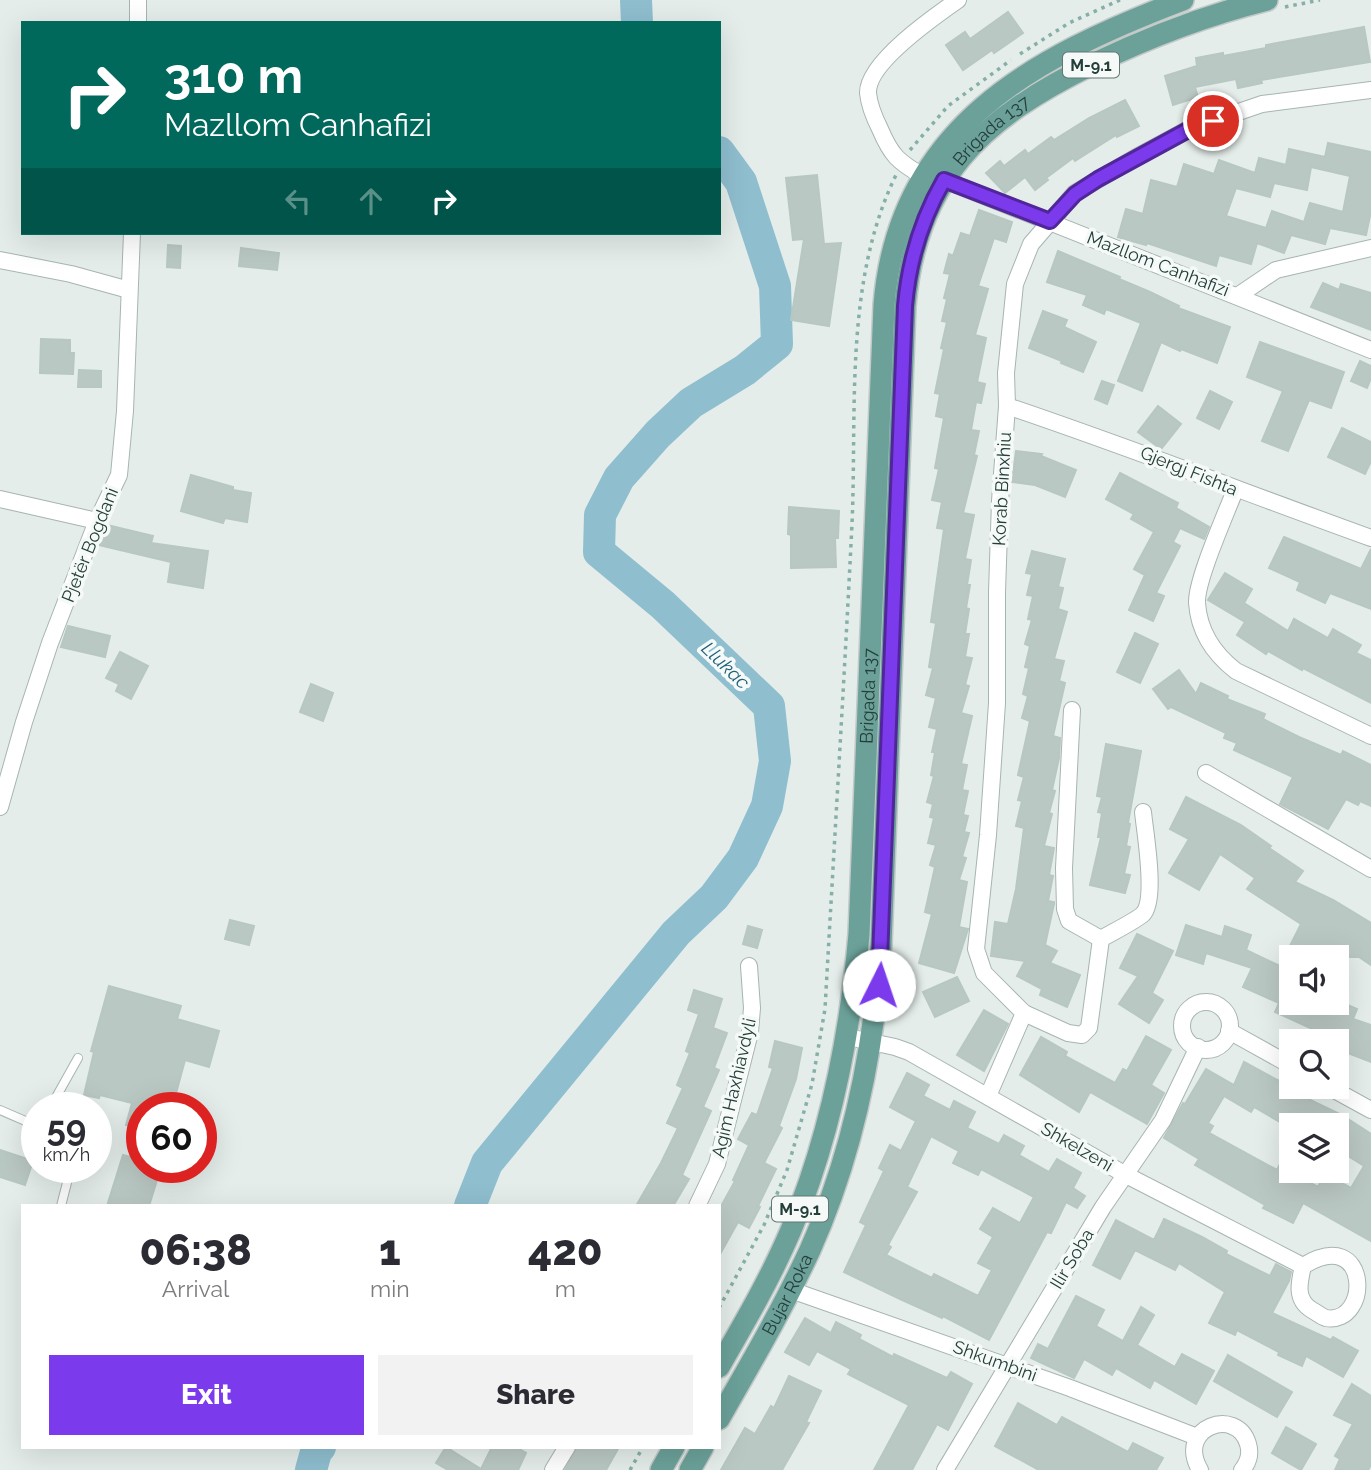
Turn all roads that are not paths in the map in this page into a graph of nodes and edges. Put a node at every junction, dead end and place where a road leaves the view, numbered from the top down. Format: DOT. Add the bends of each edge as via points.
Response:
graph roads {
  1 [pos="138,0"];
  2 [pos="958,0"];
  3 [pos="1183,0"];
  4 [pos="1274,4"];
  5 [pos="138,21"];
  6 [pos="1371,89"];
  7 [pos="923,176"];
  8 [pos="944,180"];
  9 [pos="1050,221"];
  10 [pos="132,235"];
  11 [pos="1371,248"];
  12 [pos="0,260"];
  13 [pos="129,290"];
  14 [pos="1239,295"];
  15 [pos="1371,350"];
  16 [pos="1007,406"];
  17 [pos="1235,489"];
  18 [pos="0,499"];
  19 [pos="97,521"];
  20 [pos="1371,538"];
  21 [pos="1072,710"];
  22 [pos="1371,736"];
  23 [pos="1206,773"];
  24 [pos="0,807"];
  25 [pos="1143,812"];
  26 [pos="1371,869"];
  27 [pos="1101,939"];
  28 [pos="749,966"];
  29 [pos="1024,1013"];
  30 [pos="1229,1031"];
  31 [pos="848,1037"];
  32 [pos="871,1042"];
  33 [pos="1198,1047"];
  34 [pos="78,1058"];
  35 [pos="1279,1059"];
  36 [pos="59,1092"];
  37 [pos="988,1096"];
  38 [pos="1349,1098"];
  39 [pos="0,1110"];
  40 [pos="1371,1110"];
  41 [pos="21,1119"];
  42 [pos="1126,1175"];
  43 [pos="67,1183"];
  44 [pos="62,1204"];
  45 [pos="698,1204"];
  46 [pos="1303,1266"];
  47 [pos="791,1290"];
  48 [pos="721,1363"];
  49 [pos="1007,1366"];
  50 [pos="721,1415"];
  51 [pos="1197,1437"];
  52 [pos="566,1449"];
  53 [pos="673,1449"];
  54 [pos="702,1449"];
  55 [pos="553,1470"];
  56 [pos="661,1470"];
  57 [pos="690,1470"];
  58 [pos="945,1470"];
  59 [pos="1200,1470"];
  60 [pos="1242,1470"];
  1 -- 5 [label="street"];
  2 -- 7 [label="street" via="881,64 868,92 890,151 901,164"];
  3 -- 7 [label="main road, Brigada 137 / M-9.1" via="1097,36 1006,88 964,123"];
  4 -- 8 [label="main road, Brigada 137 / M-9.1" via="1191,22 1096,62 1004,116 967,150"];
  6 -- 9 [label="street, Korab Binxhiu" via="1262,104 1188,130 1075,194"];
  7 -- 31 [label="main road, Brigada 137 / M-9.1" via="897,232 886,286 859,934"];
  8 -- 9 [label="street, Mazllom Canhafizi"];
  8 -- 32 [label="main road, Brigada 137 / M-9.1" via="917,239 907,288 881,945"];
  9 -- 14 [label="street, Mazllom Canhafizi"];
  9 -- 16 [label="street, Korab Binxhiu" via="1031,244 1015,284"];
  10 -- 13 [label="street, Pjetër Bogdani"];
  11 -- 14 [label="street" via="1276,270"];
  12 -- 13 [label="street"];
  13 -- 19 [label="street, Pjetër Bogdani" via="119,475"];
  14 -- 15 [label="street, Mazllom Canhafizi"];
  16 -- 17 [label="street, Gjergj Fishta" via="1130,447"];
  16 -- 29 [label="street, Korab Binxhiu" via="997,579 997,703 976,949 984,973"];
  17 -- 20 [label="street, Gjergj Fishta"];
  17 -- 22 [label="street" via="1197,600 1208,641 1218,657 1236,671"];
  18 -- 19 [label="street"];
  19 -- 24 [label="street, Pjetër Bogdani" via="50,643"];
  21 -- 27 [label="street" via="1065,909 1069,921"];
  23 -- 26 [label="street"];
  25 -- 27 [label="street" via="1150,897 1146,911"];
  27 -- 29 [label="street" via="1089,1028 1082,1035"];
  28 -- 45 [label="street, Agim Haxhiavdyli" via="750,1032 717,1164"];
  29 -- 37 [label="street"];
  30 -- 33 [label="street" via="1216,1047"];
  30 -- 33 [label="street" via="1229,1019 1221,1007 1208,1002 1194,1006 1184,1016 1183,1030 1186,1039"];
  30 -- 35 [label="street"];
  31 -- 32 [label="street, Shkelzeni"];
  31 -- 48 [label="main road, Bujar Roka / M-9.1" via="807,1190 772,1272"];
  32 -- 37 [label="street, Shkelzeni" via="909,1052"];
  32 -- 47 [label="main road, Bujar Roka / M-9.1" via="843,1159"];
  33 -- 42 [label="street, Ilir Soba" via="1163,1120"];
  34 -- 36 [label="lane"];
  37 -- 42 [label="street, Shkelzeni"];
  38 -- 40 [label="street"];
  39 -- 41 [label="lane"];
  42 -- 46 [label="street, Shkelzeni"];
  42 -- 49 [label="street, Ilir Soba"];
  43 -- 44 [label="lane"];
  46 -- 46 [label="street" via="1332,1255 1346,1259 1361,1279 1355,1306 1341,1316 1326,1318 1304,1305 1298,1287"];
  47 -- 49 [label="street, Shkumbini"];
  47 -- 50 [label="main road, Bujar Roka / M-9.1"];
  49 -- 51 [label="street, Shkumbini"];
  49 -- 58 [label="street, Ilir Soba"];
  51 -- 59 [label="street" via="1193,1449"];
  51 -- 60 [label="street" via="1214,1424 1237,1429 1249,1446"];
  52 -- 55 [label="street"];
  53 -- 56 [label="main road"];
  54 -- 57 [label="main road"];
}
